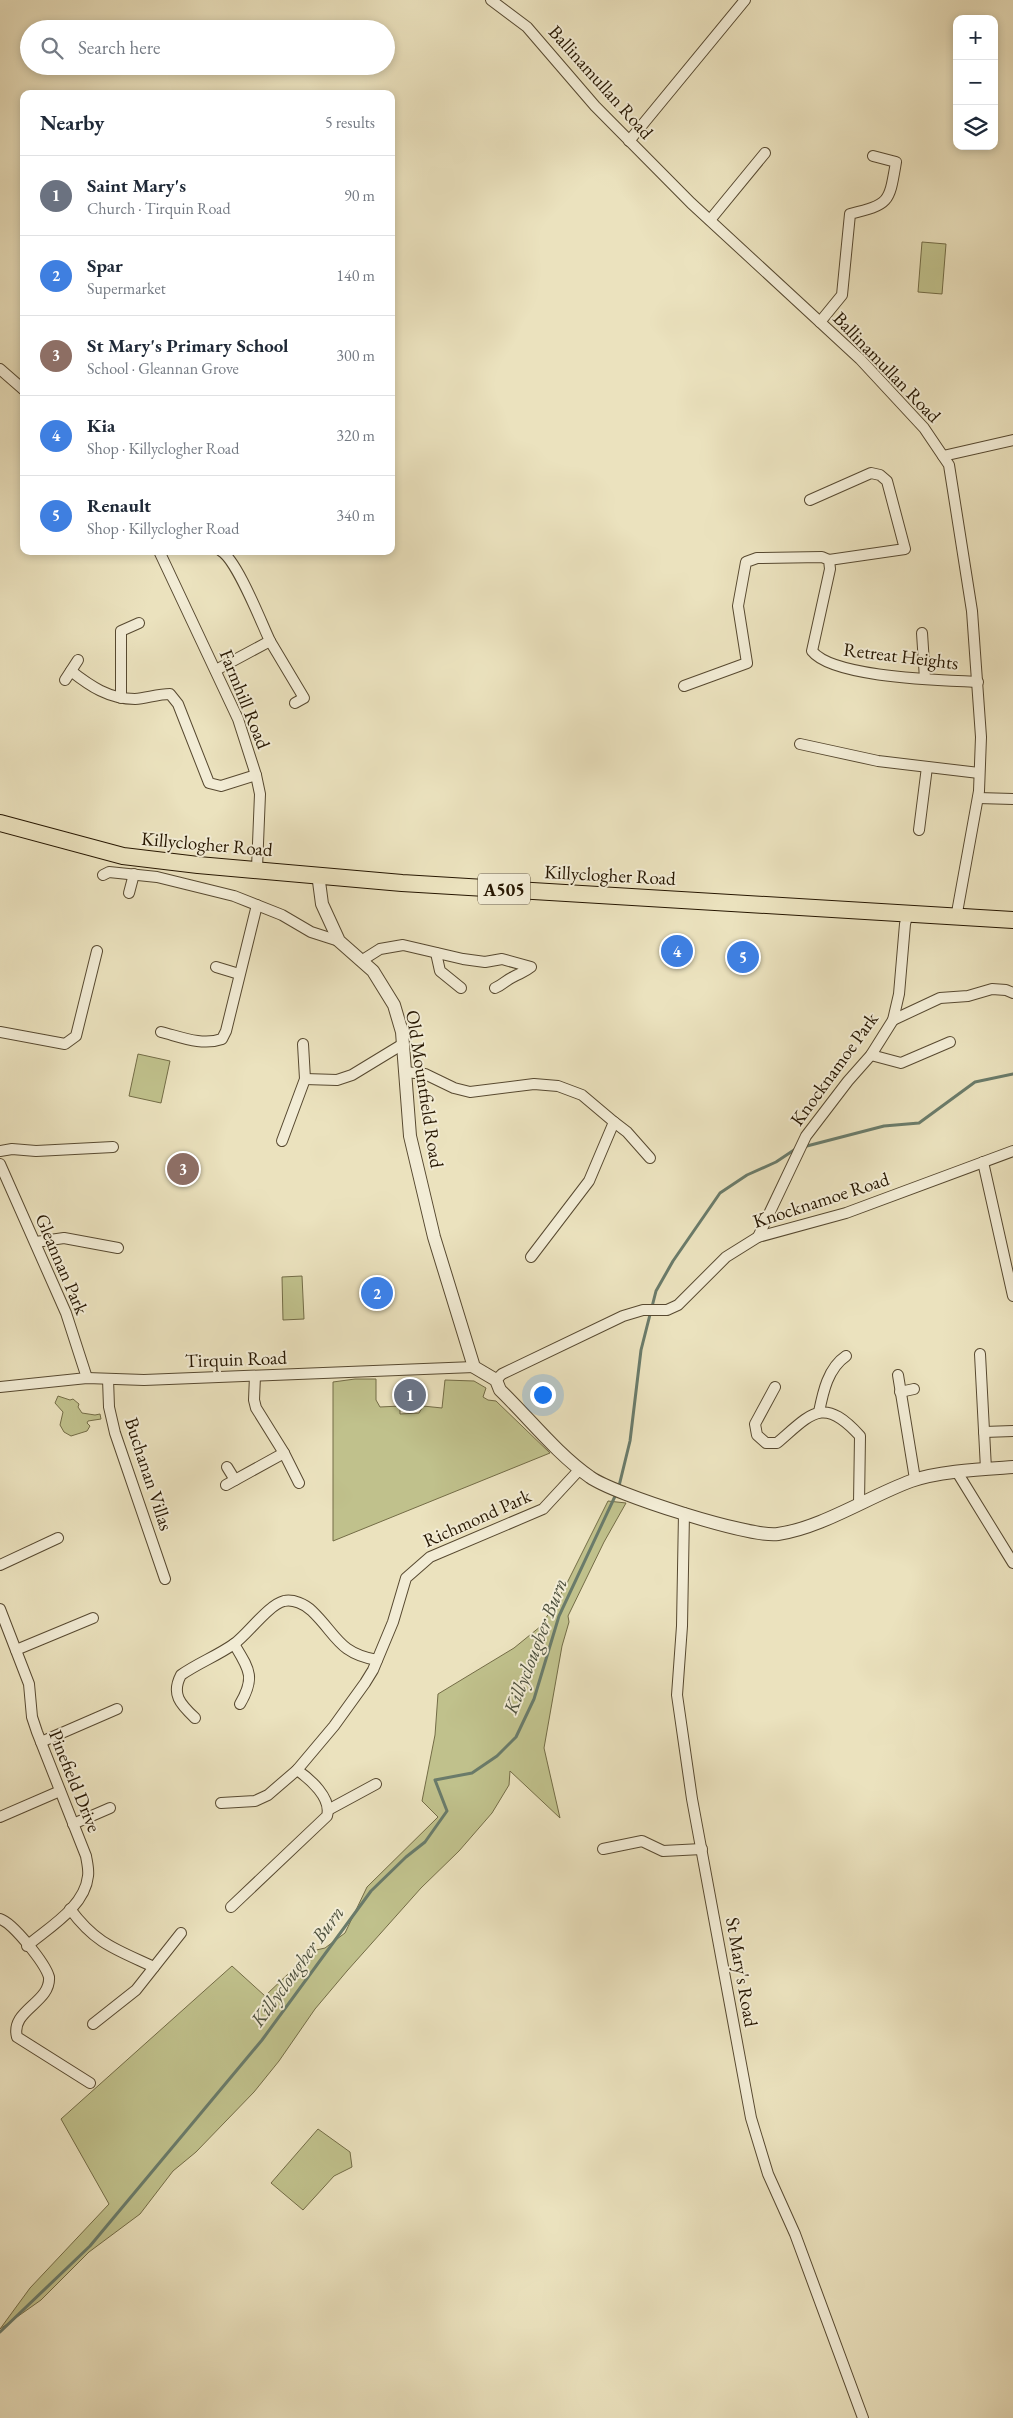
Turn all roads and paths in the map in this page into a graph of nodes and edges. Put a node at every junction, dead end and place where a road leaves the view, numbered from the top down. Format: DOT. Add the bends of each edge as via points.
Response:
graph roads {
  1 [pos="490,0"];
  2 [pos="745,0"];
  3 [pos="629,141"];
  4 [pos="765,153"];
  5 [pos="873,156"];
  6 [pos="710,220"];
  7 [pos="820,322"];
  8 [pos="0,369"];
  9 [pos="20,386"];
  10 [pos="1013,440"];
  11 [pos="943,456"];
  12 [pos="810,500"];
  13 [pos="161,555"];
  14 [pos="227,555"];
  15 [pos="829,560"];
  16 [pos="139,622"];
  17 [pos="922,633"];
  18 [pos="270,641"];
  19 [pos="78,660"];
  20 [pos="216,670"];
  21 [pos="924,679"];
  22 [pos="978,682"];
  23 [pos="684,686"];
  24 [pos="121,698"];
  25 [pos="295,703"];
  26 [pos="800,744"];
  27 [pos="927,767"];
  28 [pos="980,773"];
  29 [pos="256,775"];
  30 [pos="978,798"];
  31 [pos="1013,799"];
  32 [pos="0,823"];
  33 [pos="919,830"];
  34 [pos="258,868"];
  35 [pos="134,874"];
  36 [pos="318,874"];
  37 [pos="103,875"];
  38 [pos="129,893"];
  39 [pos="257,905"];
  40 [pos="908,913"];
  41 [pos="956,918"];
  42 [pos="1013,920"];
  43 [pos="339,941"];
  44 [pos="96,951"];
  45 [pos="436,953"];
  46 [pos="362,961"];
  47 [pos="216,967"];
  48 [pos="239,974"];
  49 [pos="460,988"];
  50 [pos="495,988"];
  51 [pos="1013,992"];
  52 [pos="893,1020"];
  53 [pos="0,1032"];
  54 [pos="161,1032"];
  55 [pos="950,1042"];
  56 [pos="303,1044"];
  57 [pos="403,1044"];
  58 [pos="871,1055"];
  59 [pos="405,1072"];
  60 [pos="305,1079"];
  61 [pos="614,1122"];
  62 [pos="282,1141"];
  63 [pos="112,1147"];
  64 [pos="0,1151"];
  65 [pos="1013,1151"];
  66 [pos="650,1158"];
  67 [pos="982,1162"];
  68 [pos="0,1164"];
  69 [pos="758,1237"];
  70 [pos="36,1242"];
  71 [pos="118,1248"];
  72 [pos="531,1257"];
  73 [pos="1013,1296"];
  74 [pos="980,1354"];
  75 [pos="846,1356"];
  76 [pos="474,1367"];
  77 [pos="898,1374"];
  78 [pos="255,1376"];
  79 [pos="87,1378"];
  80 [pos="108,1379"];
  81 [pos="496,1380"];
  82 [pos="0,1387"];
  83 [pos="775,1387"];
  84 [pos="914,1389"];
  85 [pos="900,1392"];
  86 [pos="819,1412"];
  87 [pos="1013,1431"];
  88 [pos="984,1432"];
  89 [pos="284,1453"];
  90 [pos="227,1467"];
  91 [pos="1013,1467"];
  92 [pos="580,1469"];
  93 [pos="986,1469"];
  94 [pos="957,1472"];
  95 [pos="914,1479"];
  96 [pos="299,1483"];
  97 [pos="860,1502"];
  98 [pos="684,1513"];
  99 [pos="58,1538"];
  100 [pos="1013,1563"];
  101 [pos="0,1565"];
  102 [pos="165,1579"];
  103 [pos="0,1609"];
  104 [pos="93,1618"];
  105 [pos="234,1644"];
  106 [pos="16,1650"];
  107 [pos="377,1660"];
  108 [pos="240,1704"];
  109 [pos="117,1708"];
  110 [pos="195,1718"];
  111 [pos="40,1742"];
  112 [pos="296,1770"];
  113 [pos="376,1784"];
  114 [pos="60,1791"];
  115 [pos="221,1803"];
  116 [pos="110,1808"];
  117 [pos="328,1810"];
  118 [pos="0,1817"];
  119 [pos="73,1824"];
  120 [pos="603,1849"];
  121 [pos="702,1850"];
  122 [pos="231,1907"];
  123 [pos="70,1909"];
  124 [pos="0,1919"];
  125 [pos="181,1933"];
  126 [pos="27,1946"];
  127 [pos="154,1967"];
  128 [pos="93,2024"];
  129 [pos="90,2082"];
  130 [pos="864,2418"];
  1 -- 3 [label="street, Ballinamullan Road" via="527,27"];
  2 -- 3 [label="street"];
  3 -- 6 [label="street, Ballinamullan Road"];
  4 -- 6 [label="street"];
  5 -- 7 [label="street" via="896,162 890,195 879,206 850,214 842,295"];
  6 -- 7 [label="street, Ballinamullan Road"];
  7 -- 11 [label="street, Ballinamullan Road" via="860,359 924,428"];
  8 -- 9 [label="street"];
  10 -- 11 [label="street"];
  11 -- 22 [label="street, Ballinamullan Road" via="951,476 963,546"];
  12 -- 15 [label="street" via="871,473 887,481 905,549"];
  13 -- 20 [label="street, Farmhill Road"];
  14 -- 18 [label="street"];
  15 -- 21 [label="street, Retreat Heights" via="830,570 812,651 817,658 874,674"];
  15 -- 23 [label="street" via="822,557 757,558 746,562 738,606 748,663"];
  16 -- 24 [label="street" via="121,631"];
  17 -- 21 [label="street"];
  18 -- 20 [label="street"];
  18 -- 25 [label="street" via="304,698"];
  19 -- 24 [label="street" via="68,676"];
  20 -- 29 [label="street, Farmhill Road" via="238,719"];
  21 -- 22 [label="street, Retreat Heights"];
  22 -- 28 [label="street, Ballinamullan Road"];
  24 -- 29 [label="street" via="170,694 178,704 209,783 221,786"];
  26 -- 27 [label="street" via="878,761"];
  27 -- 28 [label="street"];
  27 -- 33 [label="street"];
  28 -- 30 [label="street, Ballinamullan Road"];
  29 -- 34 [label="street, Farmhill Road" via="260,794"];
  30 -- 31 [label="street"];
  30 -- 41 [label="street, Ballinamullan Road"];
  32 -- 34 [label="highway, Killyclogher Road / A505" via="123,856"];
  34 -- 36 [label="highway, Killyclogher Road / A505"];
  35 -- 37 [label="street" via="109,872"];
  35 -- 38 [label="street"];
  35 -- 39 [label="street" via="234,896"];
  36 -- 40 [label="highway, Killyclogher Road / A505" via="402,883"];
  36 -- 43 [label="street" via="322,904"];
  39 -- 43 [label="street" via="311,932"];
  39 -- 48 [label="street"];
  40 -- 41 [label="highway, Killyclogher Road / A505"];
  40 -- 52 [label="street, Knocknamoe Park"];
  41 -- 42 [label="highway, Killyclogher Road / A505"];
  43 -- 46 [label="street, Old Mountfield Road"];
  44 -- 53 [label="street" via="76,1036 65,1044"];
  45 -- 46 [label="street" via="403,945 380,949"];
  45 -- 49 [label="street" via="440,971"];
  45 -- 50 [label="street" via="485,962 502,959 531,967"];
  46 -- 57 [label="street, Old Mountfield Road" via="381,981 394,1005"];
  47 -- 48 [label="street"];
  48 -- 54 [label="street" via="222,1039 209,1043"];
  51 -- 52 [label="street" via="992,989 968,996 940,998"];
  52 -- 58 [label="street, Knocknamoe Park"];
  55 -- 58 [label="street" via="901,1063"];
  56 -- 60 [label="street"];
  57 -- 59 [label="street, Old Mountfield Road"];
  57 -- 60 [label="street" via="352,1075 336,1080"];
  58 -- 69 [label="street, Knocknamoe Park" via="804,1141"];
  59 -- 61 [label="street" via="425,1074 470,1092 534,1084 558,1086 582,1095"];
  59 -- 76 [label="street, Old Mountfield Road" via="410,1136 434,1237"];
  60 -- 62 [label="street"];
  61 -- 66 [label="street"];
  61 -- 72 [label="street" via="589,1181"];
  63 -- 64 [label="street"];
  65 -- 67 [label="street, Knocknamoe Road"];
  67 -- 69 [label="street, Knocknamoe Road" via="846,1212"];
  67 -- 73 [label="street"];
  68 -- 70 [label="street, Gleannan Park"];
  69 -- 81 [label="street, Knocknamoe Road" via="726,1257 678,1305 667,1310 643,1310 623,1316 502,1374"];
  70 -- 71 [label="street" via="64,1238"];
  70 -- 79 [label="street, Gleannan Park" via="66,1314"];
  74 -- 88 [label="street"];
  75 -- 86 [label="street" via="828,1378"];
  76 -- 78 [label="street, Tirquin Road"];
  76 -- 81 [label="street"];
  77 -- 85 [label="street"];
  78 -- 80 [label="street, Tirquin Road"];
  78 -- 89 [label="street" via="256,1408"];
  79 -- 80 [label="street, Tirquin Road"];
  79 -- 82 [label="street, Tirquin Road"];
  80 -- 102 [label="street, Buchanan Villas" via="109,1407 115,1433"];
  81 -- 92 [label="street" via="500,1390"];
  83 -- 86 [label="street" via="755,1424 756,1435 766,1443 777,1443 813,1413"];
  84 -- 85 [label="street"];
  85 -- 95 [label="street"];
  86 -- 97 [label="street" via="839,1418 860,1436"];
  87 -- 88 [label="street"];
  88 -- 93 [label="street"];
  89 -- 90 [label="street" via="231,1483"];
  89 -- 96 [label="street"];
  91 -- 93 [label="street"];
  92 -- 98 [label="street" via="590,1478 617,1491"];
  92 -- 107 [label="street, Richmond Park" via="543,1509 430,1557 414,1569 406,1578"];
  93 -- 94 [label="street"];
  94 -- 95 [label="street"];
  94 -- 100 [label="street"];
  95 -- 97 [label="street"];
  97 -- 98 [label="street" via="806,1527 777,1534 738,1528"];
  98 -- 121 [label="street, St Mary's Road" via="682,1626 676,1695"];
  99 -- 101 [label="street"];
  103 -- 106 [label="street, Pinefield Drive"];
  104 -- 106 [label="street"];
  105 -- 107 [label="street" via="274,1607 284,1601 294,1602 311,1610 340,1645"];
  105 -- 108 [label="street" via="251,1680"];
  105 -- 110 [label="street" via="193,1666 181,1675 176,1684 178,1700"];
  106 -- 111 [label="street, Pinefield Drive" via="29,1684 32,1717"];
  107 -- 112 [label="street, Richmond Park" via="365,1683 334,1726"];
  109 -- 111 [label="street"];
  111 -- 114 [label="street, Pinefield Drive"];
  112 -- 115 [label="street, Richmond Park" via="268,1795 255,1801"];
  112 -- 117 [label="street" via="307,1777 321,1794"];
  113 -- 117 [label="street"];
  114 -- 118 [label="street"];
  114 -- 119 [label="street, Pinefield Drive"];
  116 -- 119 [label="street"];
  117 -- 122 [label="street" via="321,1823"];
  119 -- 123 [label="street, Pinefield Drive" via="86,1856 89,1875 85,1888"];
  120 -- 121 [label="street" via="642,1841 663,1851"];
  121 -- 130 [label="street, St Mary's Road" via="750,2118 768,2174 795,2234"];
  123 -- 126 [label="street, Pinefield Drive"];
  123 -- 127 [label="street" via="100,1942"];
  124 -- 126 [label="street" via="13,1928"];
  125 -- 127 [label="street"];
  126 -- 129 [label="street" via="47,1972 49,1982 18,2020 14,2028 17,2037"];
  127 -- 128 [label="street" via="136,1990"];
}
